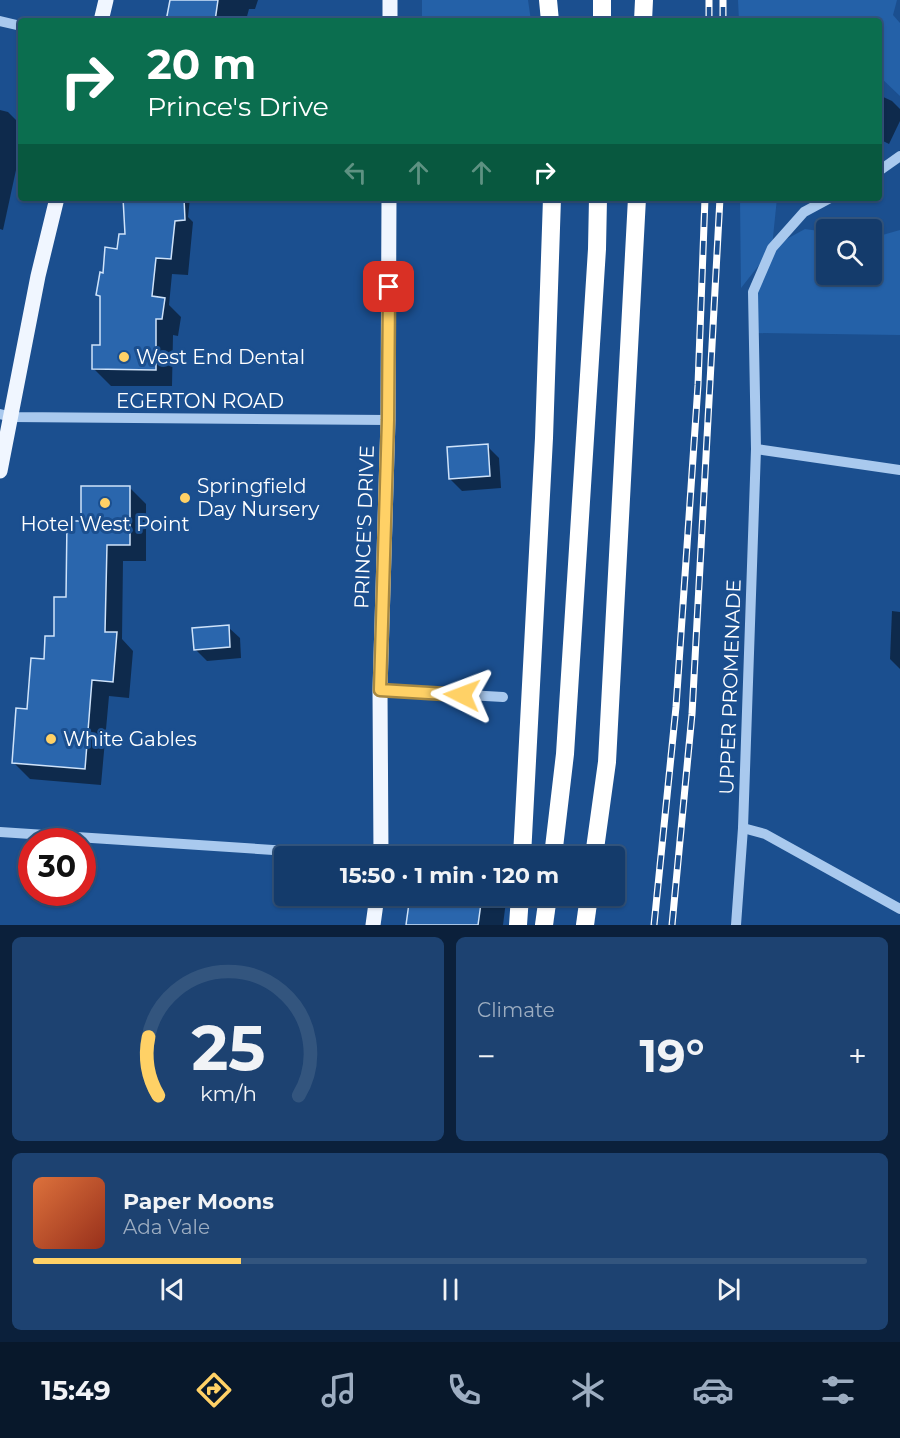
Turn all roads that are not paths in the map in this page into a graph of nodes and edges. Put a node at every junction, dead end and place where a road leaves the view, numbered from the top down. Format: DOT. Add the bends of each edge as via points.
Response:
graph roads {
  1 [pos="106,0"];
  2 [pos="390,0"];
  3 [pos="549,0"];
  4 [pos="602,0"];
  5 [pos="638,0"];
  6 [pos="644,0"];
  7 [pos="101,18"];
  8 [pos="390,18"];
  9 [pos="550,18"];
  10 [pos="602,18"];
  11 [pos="638,18"];
  12 [pos="643,18"];
  13 [pos="0,21"];
  14 [pos="18,25"];
  15 [pos="900,156"];
  16 [pos="882,169"];
  17 [pos="56,201"];
  18 [pos="389,201"];
  19 [pos="552,201"];
  20 [pos="598,201"];
  21 [pos="637,201"];
  22 [pos="824,201"];
  23 [pos="6,416"];
  24 [pos="388,420"];
  25 [pos="756,449"];
  26 [pos="900,470"];
  27 [pos="0,471"];
  28 [pos="380,690"];
  29 [pos="503,697"];
  30 [pos="742,828"];
  31 [pos="0,832"];
  32 [pos="381,846"];
  33 [pos="523,846"];
  34 [pos="554,846"];
  35 [pos="595,846"];
  36 [pos="274,850"];
  37 [pos="376,906"];
  38 [pos="519,906"];
  39 [pos="547,906"];
  40 [pos="588,906"];
  41 [pos="900,909"];
  42 [pos="374,925"];
  43 [pos="518,925"];
  44 [pos="544,925"];
  45 [pos="585,925"];
  46 [pos="736,925"];
  1 -- 7 [label="main road"];
  2 -- 8 [label="main road"];
  3 -- 9 [label="highway"];
  4 -- 10 [label="highway"];
  5 -- 11 [label="highway"];
  6 -- 12 [label="highway"];
  13 -- 14 [label="street"];
  15 -- 16 [label="street"];
  17 -- 23 [label="main road"];
  18 -- 24 [label="main road, PRINCE'S DRIVE"];
  19 -- 33 [label="highway"];
  20 -- 34 [label="highway" via="565,754"];
  21 -- 35 [label="highway" via="607,762"];
  22 -- 25 [label="street, UPPER PROMENADE" via="804,212 772,248 753,292"];
  23 -- 24 [label="street, EGERTON ROAD"];
  23 -- 27 [label="main road"];
  24 -- 28 [label="main road, PRINCE'S DRIVE"];
  25 -- 26 [label="street"];
  25 -- 30 [label="street, UPPER PROMENADE"];
  28 -- 29 [label="street"];
  28 -- 32 [label="main road, PRINCE'S DRIVE"];
  30 -- 41 [label="street" via="765,834"];
  30 -- 46 [label="street, UPPER PROMENADE"];
  31 -- 36 [label="street"];
  37 -- 42 [label="main road"];
  38 -- 43 [label="highway"];
  39 -- 44 [label="highway"];
  40 -- 45 [label="highway"];
}
